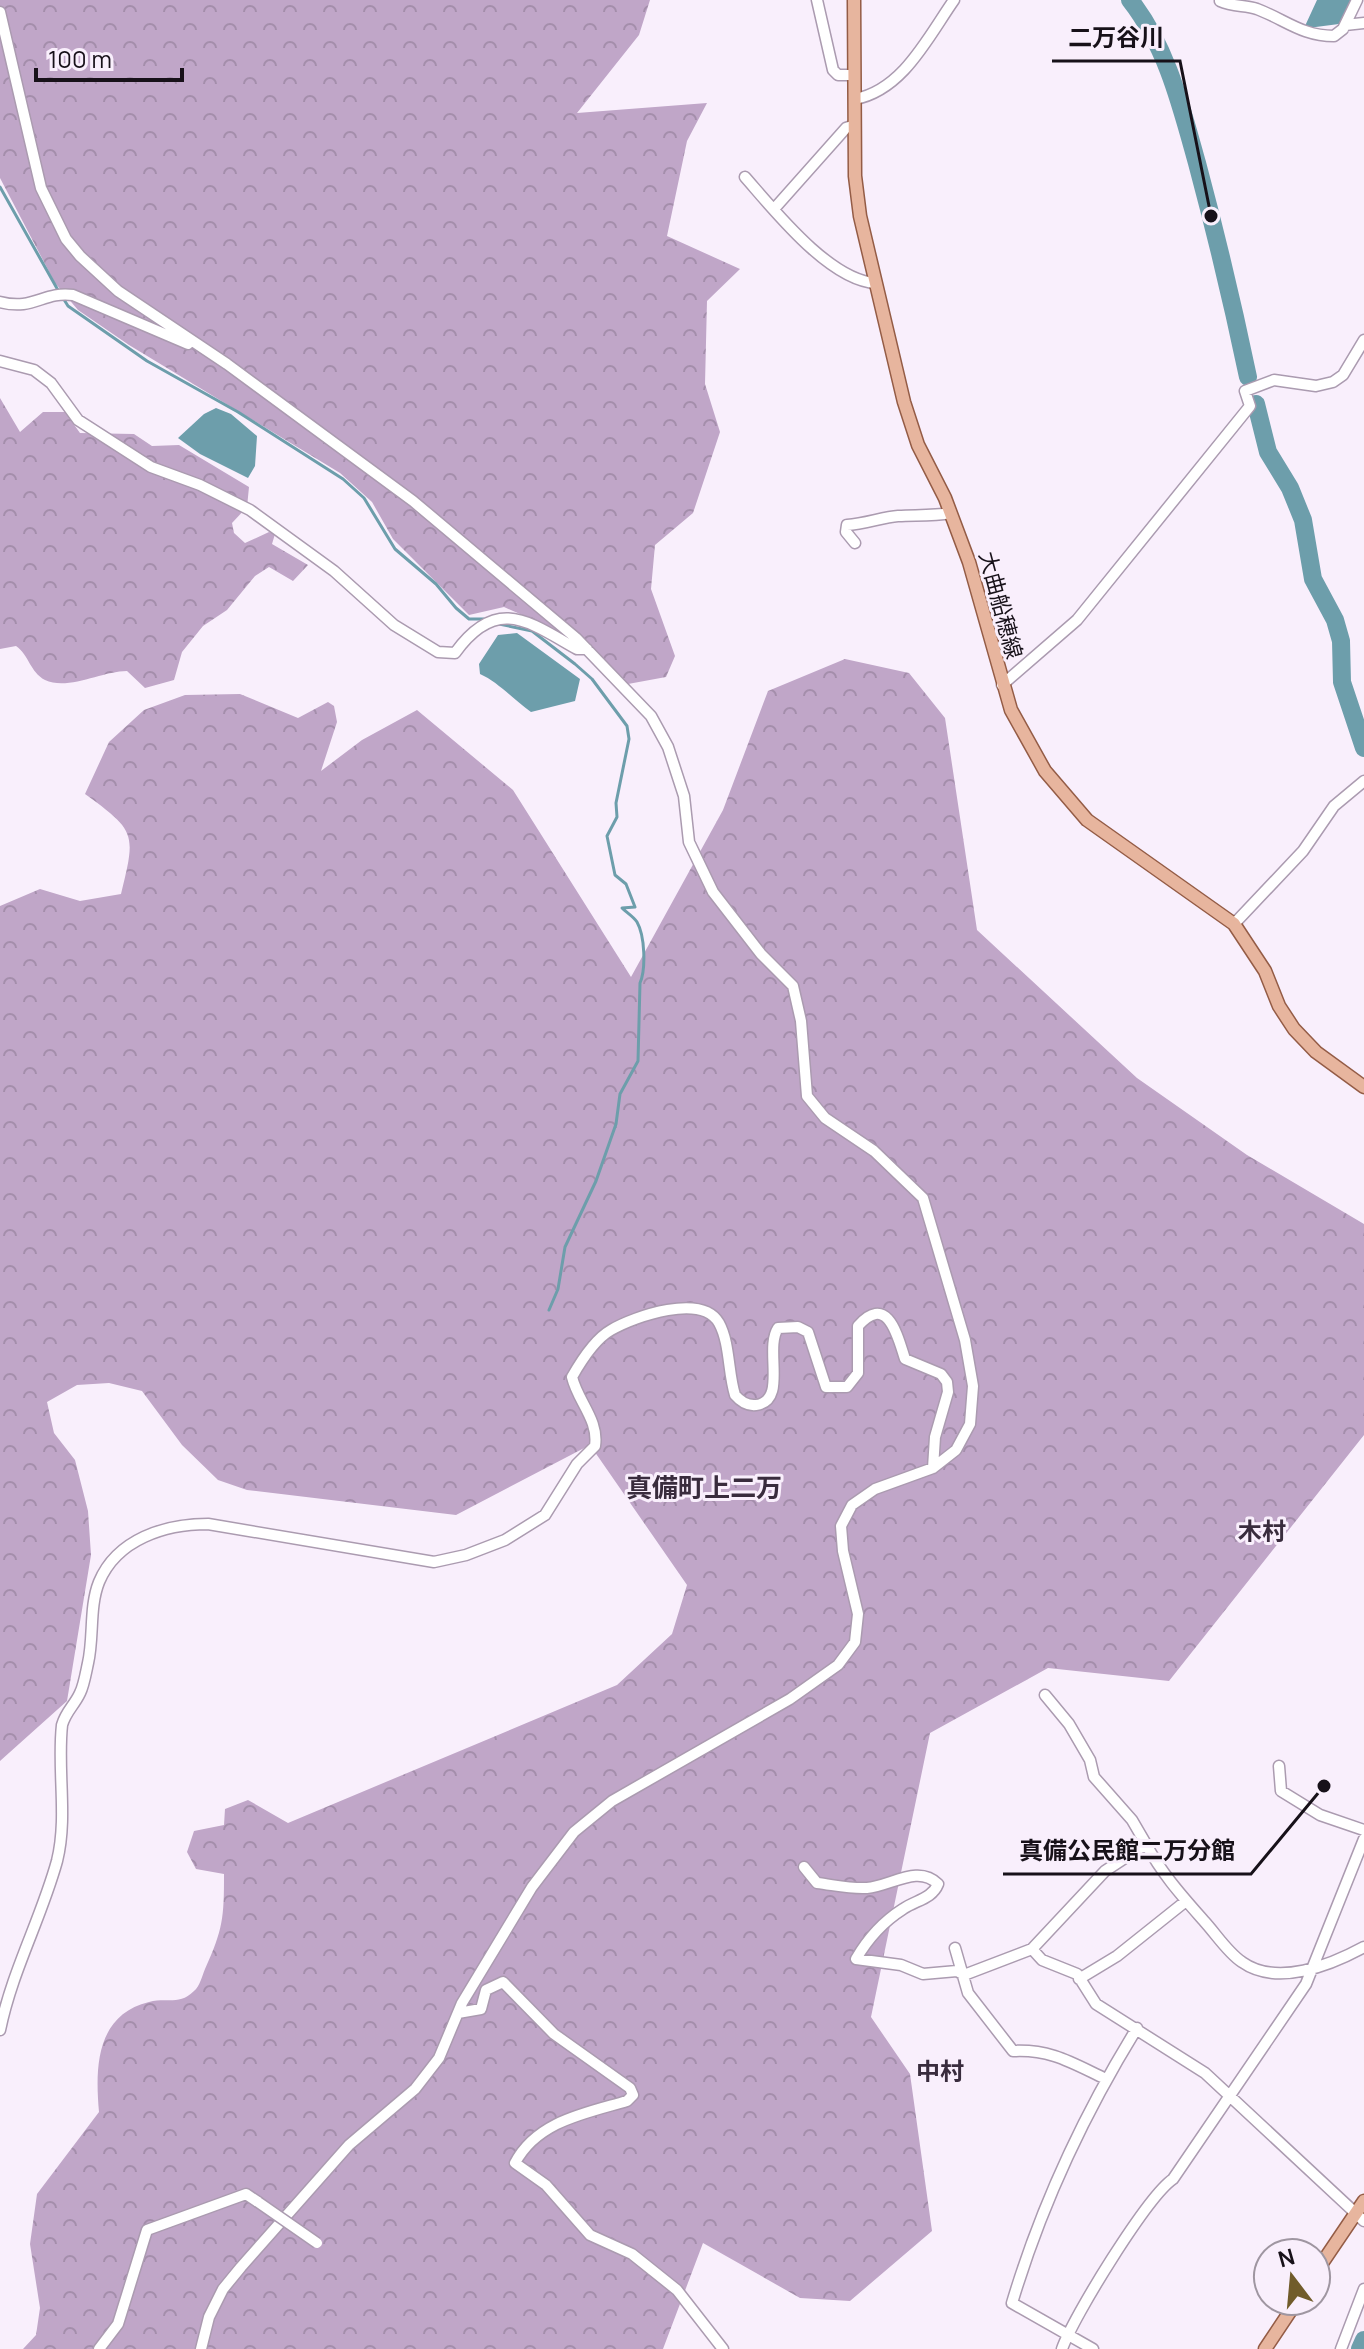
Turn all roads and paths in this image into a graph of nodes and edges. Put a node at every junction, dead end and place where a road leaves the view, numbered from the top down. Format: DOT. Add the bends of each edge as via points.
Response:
graph roads {
  1 [pos="817,0"];
  2 [pos="854,0"];
  3 [pos="954,0"];
  4 [pos="1357,0"];
  5 [pos="1220,1"];
  6 [pos="0,12"];
  7 [pos="1364,23"];
  8 [pos="1345,25"];
  9 [pos="854,75"];
  10 [pos="855,99"];
  11 [pos="855,125"];
  12 [pos="745,177"];
  13 [pos="774,209"];
  14 [pos="876,283"];
  15 [pos="0,302"];
  16 [pos="1364,340"];
  17 [pos="208,352"];
  18 [pos="0,361"];
  19 [pos="951,513"];
  20 [pos="855,543"];
  21 [pos="587,649"];
  22 [pos="1002,685"];
  23 [pos="1364,781"];
  24 [pos="1234,924"];
  25 [pos="1364,1087"];
  26 [pos="933,1468"];
  27 [pos="1045,1695"];
  28 [pos="1279,1766"];
  29 [pos="1364,1830"];
  30 [pos="1364,1839"];
  31 [pos="1146,1844"];
  32 [pos="804,1867"];
  33 [pos="1186,1901"];
  34 [pos="1364,1947"];
  35 [pos="955,1948"];
  36 [pos="1032,1949"];
  37 [pos="1313,1970"];
  38 [pos="962,1974"];
  39 [pos="1079,1979"];
  40 [pos="458,2013"];
  41 [pos="1137,2028"];
  42 [pos="0,2030"];
  43 [pos="1106,2079"];
  44 [pos="1230,2095"];
  45 [pos="1364,2201"];
  46 [pos="1360,2217"];
  47 [pos="317,2243"];
  48 [pos="1332,2252"];
  49 [pos="1364,2289"];
  50 [pos="1286,2317"];
  51 [pos="1068,2332"];
  52 [pos="99,2349"];
  53 [pos="201,2349"];
  54 [pos="723,2349"];
  55 [pos="1062,2349"];
  56 [pos="1093,2349"];
  57 [pos="1265,2349"];
  58 [pos="1341,2349"];
  1 -- 9 [label="street" via="833,70"];
  2 -- 9 [label="main road, 大曲船穂線"];
  3 -- 10 [label="street" via="890,85"];
  4 -- 8 [label="street"];
  5 -- 8 [label="street" via="1234,8 1255,8 1315,36 1334,36"];
  6 -- 17 [label="street" via="27,143 66,239 118,291"];
  7 -- 8 [label="street"];
  9 -- 10 [label="main road, 大曲船穂線"];
  10 -- 11 [label="main road, 大曲船穂線"];
  11 -- 13 [label="street" via="846,128"];
  11 -- 14 [label="main road, 大曲船穂線" via="856,195"];
  12 -- 13 [label="street"];
  13 -- 14 [label="street" via="831,263"];
  14 -- 19 [label="main road, 大曲船穂線" via="918,445"];
  15 -- 17 [label="street" via="25,307 57,293 73,295"];
  16 -- 22 [label="street" via="1333,382 1316,386 1274,380 1245,391 1250,406 1079,619"];
  17 -- 21 [label="street" via="413,501"];
  18 -- 21 [label="street" via="45,377 72,416 151,467 210,490 271,524 394,625 438,652 455,653 475,631 505,618 519,618 577,649"];
  19 -- 20 [label="street" via="847,525"];
  19 -- 22 [label="main road, 大曲船穂線"];
  21 -- 26 [label="street" via="651,716 684,796 689,842 713,892 793,986 807,1096 825,1118 874,1151 923,1198 965,1340 973,1386 970,1424 956,1450"];
  22 -- 24 [label="main road, 大曲船穂線" via="1045,771 1087,820"];
  23 -- 24 [label="street" via="1334,806 1303,851"];
  24 -- 25 [label="main road, 大曲船穂線" via="1294,1029"];
  26 -- 40 [label="street" via="875,1489 852,1505 841,1526 858,1614 855,1642 838,1665 790,1699 596,1812 574,1832 532,1887"];
  26 -- 42 [label="street" via="947,1382 941,1374 905,1359 898,1331 887,1318 877,1315 858,1326 858,1373 847,1387 834,1389 826,1387 808,1332 778,1328 772,1338 774,1392 766,1403 753,1406 735,1395 718,1321 707,1312 681,1307 609,1331 578,1366 572,1377 595,1426 595,1446 577,1464 545,1515 505,1540 434,1562 208,1524 188,1524 134,1541 99,1582 89,1661 80,1693 62,1725 62,1835 57,1862 7,1995"];
  27 -- 31 [label="street" via="1069,1724 1094,1777"];
  28 -- 29 [label="street" via="1281,1791 1290,1798"];
  30 -- 37 [label="street"];
  31 -- 33 [label="street" via="1164,1877"];
  31 -- 36 [label="street" via="1105,1871"];
  32 -- 38 [label="street" via="817,1883 844,1888 932,1877 938,1884 935,1892 902,1909 856,1959 923,1974"];
  33 -- 37 [label="street" via="1242,1962 1267,1973"];
  33 -- 39 [label="street"];
  34 -- 37 [label="street"];
  35 -- 38 [label="street"];
  36 -- 38 [label="street"];
  36 -- 39 [label="street"];
  37 -- 44 [label="street"];
  38 -- 43 [label="street" via="968,1993 1013,2051 1035,2049 1065,2058"];
  39 -- 41 [label="street" via="1096,2004"];
  40 -- 53 [label="street" via="439,2058 415,2089 349,2145 223,2289"];
  40 -- 54 [label="street" via="481,2009 486,1990 503,1982 554,2034 630,2088 633,2095 627,2101 560,2121 539,2134 515,2163 546,2185 590,2235 632,2254 677,2290"];
  41 -- 43 [label="street"];
  41 -- 44 [label="street"];
  43 -- 51 [label="street" via="1059,2174 1012,2303"];
  44 -- 46 [label="street"];
  44 -- 51 [label="street" via="1173,2179 1161,2187"];
  45 -- 46 [label="main road"];
  46 -- 48 [label="main road"];
  47 -- 52 [label="street, bridge" via="246,2194 147,2230 118,2324"];
  49 -- 58 [label="street"];
  50 -- 57 [label="main road"];
  51 -- 55 [label="street"];
  51 -- 56 [label="street"];
}
